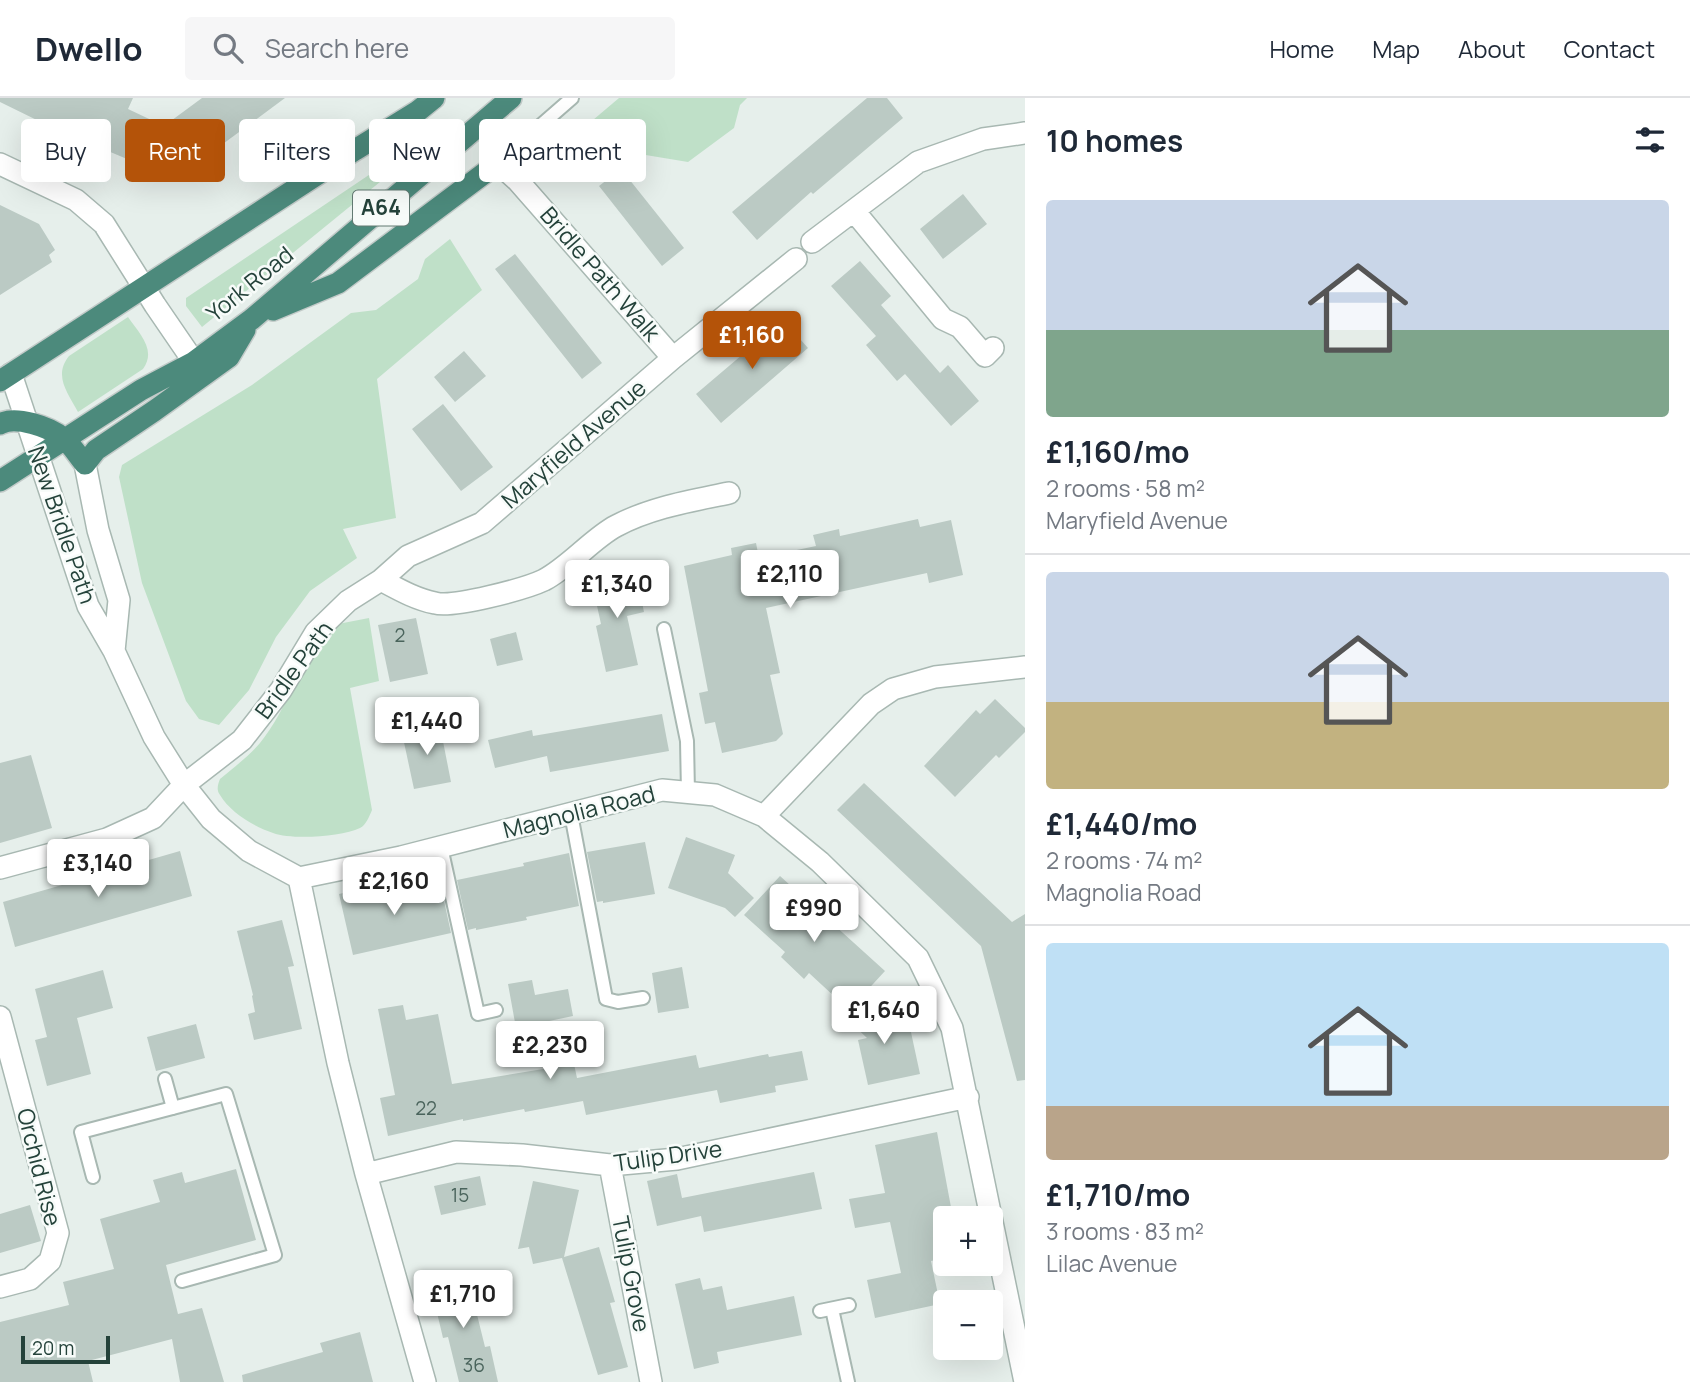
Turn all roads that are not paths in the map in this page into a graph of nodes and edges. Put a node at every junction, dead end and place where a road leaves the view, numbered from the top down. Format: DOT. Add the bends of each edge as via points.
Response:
graph roads {
  1 [pos="511,98"];
  2 [pos="572,98"];
  3 [pos="425,102"];
  4 [pos="548,119"];
  5 [pos="1025,133"];
  6 [pos="0,164"];
  7 [pos="479,177"];
  8 [pos="519,182"];
  9 [pos="854,211"];
  10 [pos="812,242"];
  11 [pos="796,259"];
  12 [pos="145,288"];
  13 [pos="252,319"];
  14 [pos="993,348"];
  15 [pos="673,358"];
  16 [pos="194,362"];
  17 [pos="5,378"];
  18 [pos="27,421"];
  19 [pos="0,424"];
  20 [pos="65,440"];
  21 [pos="39,457"];
  22 [pos="85,464"];
  23 [pos="0,481"];
  24 [pos="729,493"];
  25 [pos="482,523"];
  26 [pos="380,580"];
  27 [pos="664,629"];
  28 [pos="114,651"];
  29 [pos="1025,667"];
  30 [pos="184,785"];
  31 [pos="688,793"];
  32 [pos="571,814"];
  33 [pos="764,816"];
  34 [pos="441,847"];
  35 [pos="0,867"];
  36 [pos="299,878"];
  37 [pos="643,998"];
  38 [pos="496,1010"];
  39 [pos="0,1018"];
  40 [pos="165,1079"];
  41 [pos="968,1097"];
  42 [pos="173,1108"];
  43 [pos="610,1165"];
  44 [pos="366,1174"];
  45 [pos="93,1177"];
  46 [pos="182,1281"];
  47 [pos="0,1287"];
  48 [pos="1015,1288"];
  49 [pos="849,1305"];
  50 [pos="425,1382"];
  51 [pos="651,1382"];
  52 [pos="848,1382"];
  53 [pos="1025,1382"];
  1 -- 13 [label="highway, York Road / A64"];
  2 -- 4 [label="lane, A64"];
  3 -- 12 [label="highway, A64"];
  5 -- 9 [label="street" via="983,139 918,162"];
  6 -- 12 [label="street" via="76,200 95,215"];
  7 -- 13 [label="highway, A64" via="338,283"];
  8 -- 15 [label="street, Bridle Path Walk"];
  9 -- 10 [label="street"];
  9 -- 14 [label="street" via="943,319 960,327 985,356"];
  11 -- 15 [label="street, Maryfield Avenue"];
  12 -- 16 [label="street"];
  12 -- 17 [label="highway, A64"];
  13 -- 16 [label="highway, York Road / A64"];
  13 -- 22 [label="highway, A64" via="229,357 96,450"];
  15 -- 25 [label="street, Maryfield Avenue"];
  16 -- 20 [label="highway, York Road / A64"];
  17 -- 18 [label="street, New Bridle Path"];
  18 -- 19 [label="highway"];
  18 -- 20 [label="highway"];
  18 -- 21 [label="street, New Bridle Path"];
  20 -- 21 [label="highway, York Road / A64"];
  20 -- 22 [label="highway"];
  21 -- 23 [label="highway, York Road / A64"];
  21 -- 28 [label="street, New Bridle Path" via="88,606"];
  22 -- 28 [label="street, New Bridle Path" via="118,600"];
  24 -- 26 [label="street" via="653,509 614,527 544,580 494,596 438,604"];
  25 -- 26 [label="street, Bridle Path" via="408,556"];
  26 -- 30 [label="street, Bridle Path" via="348,601 316,632 281,690 242,740"];
  27 -- 31 [label="lane" via="687,741"];
  28 -- 30 [label="street" via="154,737"];
  29 -- 33 [label="street" via="934,677 892,689 871,704"];
  30 -- 35 [label="street, Bridle Path" via="152,818 107,839"];
  30 -- 36 [label="street" via="211,819 249,851"];
  31 -- 32 [label="street, Magnolia Road" via="662,790"];
  31 -- 33 [label="street, Magnolia Road" via="715,795"];
  32 -- 34 [label="street, Magnolia Road"];
  32 -- 37 [label="lane" via="606,999"];
  33 -- 41 [label="street, Magnolia Road" via="820,862 918,958 952,1028"];
  34 -- 36 [label="street, Magnolia Road"];
  34 -- 38 [label="lane" via="478,1014"];
  36 -- 44 [label="street"];
  39 -- 47 [label="street, Orchid Rise" via="58,1233 50,1261 30,1279"];
  40 -- 42 [label="lane"];
  41 -- 43 [label="street, Tulip Drive" via="677,1159"];
  41 -- 48 [label="street, Magnolia Road"];
  42 -- 45 [label="lane" via="81,1132"];
  42 -- 46 [label="lane" via="226,1094 275,1255"];
  43 -- 44 [label="street, Tulip Drive" via="456,1152"];
  43 -- 51 [label="street, Tulip Grove"];
  44 -- 50 [label="street"];
  48 -- 53 [label="street, Magnolia Road"];
  49 -- 52 [label="lane" via="826,1310"];
}
